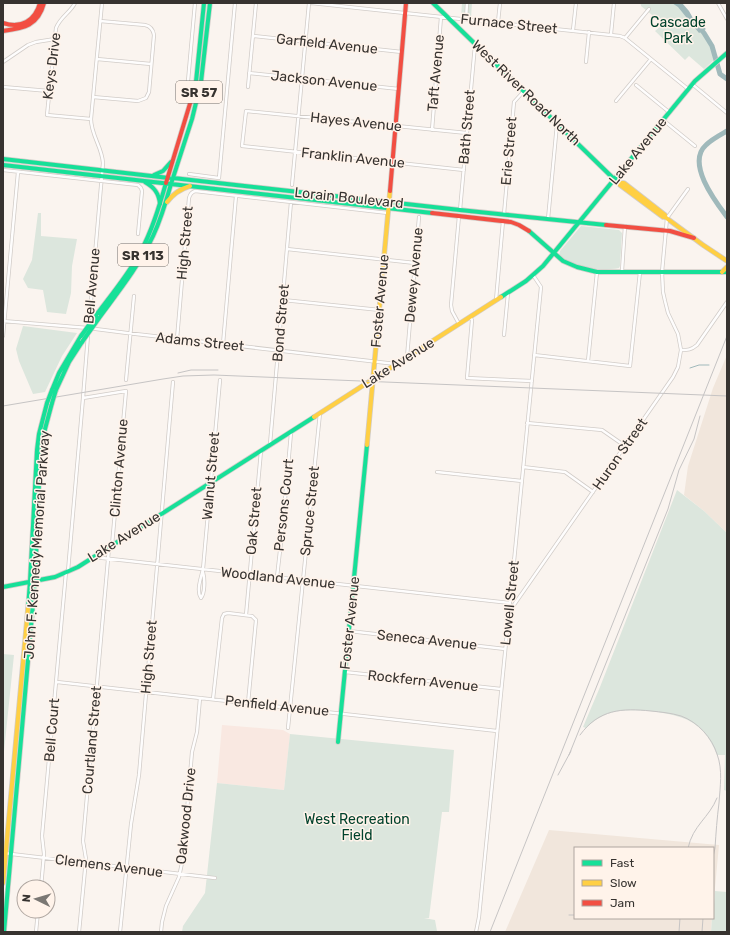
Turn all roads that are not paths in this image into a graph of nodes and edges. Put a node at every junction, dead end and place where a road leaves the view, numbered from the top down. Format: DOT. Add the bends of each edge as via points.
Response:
graph roads {
  1 [pos="40,3"];
  2 [pos="44,3"];
  3 [pos="75,3"];
  4 [pos="102,3"];
  5 [pos="195,3"];
  6 [pos="204,3"];
  7 [pos="210,3"];
  8 [pos="235,3"];
  9 [pos="256,3"];
  10 [pos="310,3"];
  11 [pos="406,3"];
  12 [pos="432,3"];
  13 [pos="468,3"];
  14 [pos="500,3"];
  15 [pos="576,3"];
  16 [pos="614,3"];
  17 [pos="718,3"];
  18 [pos="649,9"];
  19 [pos="406,13"];
  20 [pos="441,17"];
  21 [pos="447,17"];
  22 [pos="466,19"];
  23 [pos="727,19"];
  24 [pos="100,20"];
  25 [pos="498,22"];
  26 [pos="3,23"];
  27 [pos="573,30"];
  28 [pos="3,31"];
  29 [pos="589,32"];
  30 [pos="611,34"];
  31 [pos="253,36"];
  32 [pos="625,38"];
  33 [pos="55,39"];
  34 [pos="305,42"];
  35 [pos="475,44"];
  36 [pos="402,52"];
  37 [pos="727,53"];
  38 [pos="97,59"];
  39 [pos="651,59"];
  40 [pos="3,62"];
  41 [pos="586,62"];
  42 [pos="151,64"];
  43 [pos="249,73"];
  44 [pos="302,79"];
  45 [pos="188,81"];
  46 [pos="692,84"];
  47 [pos="636,85"];
  48 [pos="3,86"];
  49 [pos="248,87"];
  50 [pos="399,89"];
  51 [pos="688,90"];
  52 [pos="49,91"];
  53 [pos="524,91"];
  54 [pos="93,97"];
  55 [pos="616,101"];
  56 [pos="669,112"];
  57 [pos="727,112"];
  58 [pos="299,116"];
  59 [pos="91,119"];
  60 [pos="663,120"];
  61 [pos="557,123"];
  62 [pos="396,126"];
  63 [pos="432,130"];
  64 [pos="467,134"];
  65 [pos="242,146"];
  66 [pos="695,146"];
  67 [pos="296,152"];
  68 [pos="3,159"];
  69 [pos="174,159"];
  70 [pos="393,162"];
  71 [pos="3,165"];
  72 [pos="3,170"];
  73 [pos="464,170"];
  74 [pos="102,171"];
  75 [pos="18,172"];
  76 [pos="189,174"];
  77 [pos="102,176"];
  78 [pos="148,176"];
  79 [pos="168,178"];
  80 [pos="173,178"];
  81 [pos="614,179"];
  82 [pos="101,181"];
  83 [pos="144,181"];
  84 [pos="166,183"];
  85 [pos="171,184"];
  86 [pos="190,186"];
  87 [pos="292,186"];
  88 [pos="688,188"];
  89 [pos="236,196"];
  90 [pos="291,202"];
  91 [pos="389,203"];
  92 [pos="160,204"];
  93 [pos="163,210"];
  94 [pos="460,210"];
  95 [pos="389,211"];
  96 [pos="504,215"];
  97 [pos="459,216"];
  98 [pos="419,217"];
  99 [pos="666,217"];
  100 [pos="548,219"];
  101 [pos="504,221"];
  102 [pos="579,222"];
  103 [pos="625,226"];
  104 [pos="666,230"];
  105 [pos="138,234"];
  106 [pos="694,238"];
  107 [pos="287,249"];
  108 [pos="553,253"];
  109 [pos="384,260"];
  110 [pos="726,261"];
  111 [pos="415,264"];
  112 [pos="727,267"];
  113 [pos="622,271"];
  114 [pos="597,272"];
  115 [pos="640,272"];
  116 [pos="662,272"];
  117 [pos="725,272"];
  118 [pos="533,275"];
  119 [pos="508,293"];
  120 [pos="134,296"];
  121 [pos="283,300"];
  122 [pos="496,300"];
  123 [pos="727,302"];
  124 [pos="380,310"];
  125 [pos="470,317"];
  126 [pos="4,321"];
  127 [pos="460,324"];
  128 [pos="88,328"];
  129 [pos="130,334"];
  130 [pos="504,335"];
  131 [pos="3,336"];
  132 [pos="177,339"];
  133 [pos="223,344"];
  134 [pos="279,350"];
  135 [pos="681,350"];
  136 [pos="534,355"];
  137 [pos="407,357"];
  138 [pos="375,361"];
  139 [pos="588,362"];
  140 [pos="397,364"];
  141 [pos="373,379"];
  142 [pos="126,380"];
  143 [pos="220,380"];
  144 [pos="532,381"];
  145 [pos="173,382"];
  146 [pos="54,390"];
  147 [pos="83,398"];
  148 [pos="50,403"];
  149 [pos="320,413"];
  150 [pos="527,423"];
  151 [pos="291,432"];
  152 [pos="270,444"];
  153 [pos="625,446"];
  154 [pos="261,451"];
  155 [pos="523,467"];
  156 [pos="437,472"];
  157 [pos="522,481"];
  158 [pos="211,482"];
  159 [pos="593,492"];
  160 [pos="161,514"];
  161 [pos="111,546"];
  162 [pos="93,557"];
  163 [pos="108,559"];
  164 [pos="157,564"];
  165 [pos="203,571"];
  166 [pos="67,572"];
  167 [pos="250,574"];
  168 [pos="277,577"];
  169 [pos="303,580"];
  170 [pos="35,581"];
  171 [pos="30,582"];
  172 [pos="353,586"];
  173 [pos="3,587"];
  174 [pos="510,603"];
  175 [pos="509,612"];
  176 [pos="246,615"];
  177 [pos="349,631"];
  178 [pos="506,649"];
  179 [pos="345,672"];
  180 [pos="56,682"];
  181 [pos="97,686"];
  182 [pos="501,689"];
  183 [pos="146,692"];
  184 [pos="200,698"];
  185 [pos="213,699"];
  186 [pos="248,703"];
  187 [pos="290,708"];
  188 [pos="341,713"];
  189 [pos="288,728"];
  190 [pos="497,730"];
  191 [pos="338,742"];
  192 [pos="4,854"];
  193 [pos="11,854"];
  194 [pos="44,858"];
  195 [pos="85,863"];
  196 [pos="126,868"];
  197 [pos="180,874"];
  198 [pos="215,878"];
  199 [pos="42,879"];
  200 [pos="3,883"];
  201 [pos="37,919"];
  202 [pos="4,932"];
  203 [pos="36,932"];
  204 [pos="79,932"];
  205 [pos="120,932"];
  206 [pos="161,932"];
  207 [pos="476,932"];
  1 -- 26 [label="main road" via="35,16 27,22 13,26"];
  2 -- 28 [label="main road" via="40,15 33,23 26,27"];
  3 -- 33 [label="street, Keys Drive" via="58,23"];
  4 -- 24 [label="street, Bell Avenue"];
  5 -- 45 [label="street"];
  6 -- 69 [label="main road, John F. Kennedy Memorial Parkway / SR 57" via="196,82"];
  7 -- 80 [label="main road, John F. Kennedy Memorial Parkway / SR 57" via="201,82"];
  8 -- 76 [label="street" via="219,178"];
  9 -- 31 [label="street"];
  10 -- 19 [label="street, Furnace Street"];
  10 -- 34 [label="street"];
  11 -- 19 [label="main road, Foster Avenue"];
  12 -- 21 [label="main road, West River Road North"];
  13 -- 22 [label="street"];
  14 -- 25 [label="street"];
  15 -- 27 [label="street"];
  16 -- 30 [label="street"];
  17 -- 23 [label="street"];
  18 -- 32 [label="street"];
  19 -- 20 [label="street, Furnace Street"];
  19 -- 36 [label="main road, Foster Avenue"];
  20 -- 21 [label="street, Furnace Street"];
  20 -- 63 [label="street, Taft Avenue"];
  21 -- 22 [label="street, Furnace Street"];
  21 -- 35 [label="main road, West River Road North"];
  22 -- 25 [label="street, Furnace Street"];
  24 -- 38 [label="street, Bell Avenue"];
  24 -- 42 [label="street" via="151,28 154,35"];
  25 -- 27 [label="street, Furnace Street"];
  27 -- 29 [label="street, Furnace Street"];
  29 -- 30 [label="street, Furnace Street"];
  29 -- 41 [label="street"];
  30 -- 32 [label="street, Furnace Street"];
  31 -- 34 [label="street, Garfield Avenue"];
  31 -- 43 [label="street"];
  32 -- 39 [label="street, Furnace Street"];
  33 -- 40 [label="street" via="28,45"];
  33 -- 52 [label="street, Keys Drive"];
  34 -- 36 [label="street, Garfield Avenue"];
  34 -- 44 [label="street"];
  35 -- 53 [label="main road, West River Road North"];
  35 -- 64 [label="street, Bath Street"];
  36 -- 50 [label="main road, Foster Avenue"];
  37 -- 46 [label="main road, Lake Avenue"];
  38 -- 42 [label="street"];
  38 -- 54 [label="street, Bell Avenue"];
  39 -- 51 [label="street, Furnace Street"];
  39 -- 55 [label="street"];
  42 -- 54 [label="street" via="148,93 143,100"];
  43 -- 44 [label="street, Jackson Avenue"];
  43 -- 49 [label="street"];
  44 -- 50 [label="street, Jackson Avenue"];
  44 -- 58 [label="street"];
  46 -- 51 [label="main road, Lake Avenue"];
  46 -- 57 [label="street"];
  47 -- 56 [label="street"];
  48 -- 52 [label="street"];
  50 -- 62 [label="main road, Foster Avenue"];
  51 -- 56 [label="main road, Lake Avenue"];
  52 -- 59 [label="street, Keys Drive" via="47,115"];
  53 -- 61 [label="main road, West River Road North"];
  53 -- 96 [label="street, Erie Street" via="514,102"];
  54 -- 59 [label="street, Bell Avenue"];
  56 -- 60 [label="main road, Lake Avenue"];
  58 -- 62 [label="street, Hayes Avenue"];
  58 -- 65 [label="street, Hayes Avenue" via="246,111"];
  58 -- 67 [label="street"];
  59 -- 74 [label="street, Bell Avenue" via="92,130 102,153"];
  60 -- 66 [label="street"];
  60 -- 81 [label="main road, Lake Avenue"];
  61 -- 81 [label="main road, West River Road North"];
  61 -- 100 [label="street"];
  62 -- 63 [label="street, Hayes Avenue"];
  62 -- 70 [label="main road, Foster Avenue"];
  63 -- 64 [label="street, Hayes Avenue"];
  64 -- 73 [label="street, Bath Street"];
  65 -- 67 [label="street, Franklin Avenue"];
  67 -- 70 [label="street, Franklin Avenue"];
  67 -- 87 [label="street"];
  68 -- 74 [label="main road, Lorain Boulevard / SR 57"];
  69 -- 78 [label="main road, SR 57" via="159,174"];
  69 -- 79 [label="main road, John F. Kennedy Memorial Parkway / SR 113"];
  70 -- 73 [label="street, Franklin Avenue"];
  70 -- 91 [label="main road, Foster Avenue"];
  71 -- 77 [label="main road, Lorain Boulevard"];
  72 -- 75 [label="street"];
  73 -- 94 [label="street, Bath Street"];
  74 -- 77 [label="street, Bell Avenue"];
  74 -- 78 [label="main road, Lorain Boulevard / SR 57"];
  75 -- 82 [label="street"];
  75 -- 126 [label="street"];
  77 -- 82 [label="street, Bell Avenue"];
  77 -- 83 [label="main road, Lorain Boulevard"];
  78 -- 79 [label="main road, Lorain Boulevard"];
  79 -- 80 [label="main road, Lorain Boulevard"];
  79 -- 84 [label="main road, John F. Kennedy Memorial Parkway / SR 113"];
  80 -- 85 [label="main road, John F. Kennedy Memorial Parkway / SR 57"];
  80 -- 91 [label="main road, Lorain Boulevard"];
  81 -- 99 [label="main road, West River Road North" via="635,191"];
  81 -- 102 [label="main road, Lake Avenue"];
  82 -- 105 [label="street" via="138,185 141,188"];
  82 -- 128 [label="street, Bell Avenue"];
  83 -- 84 [label="main road, Lorain Boulevard"];
  83 -- 92 [label="main road" via="159,194"];
  84 -- 85 [label="main road, Lorain Boulevard"];
  84 -- 92 [label="main road, John F. Kennedy Memorial Parkway / SR 113"];
  85 -- 86 [label="main road, Lorain Boulevard"];
  85 -- 93 [label="main road, John F. Kennedy Memorial Parkway / SR 113"];
  86 -- 93 [label="main road" via="175,193"];
  86 -- 95 [label="main road, Lorain Boulevard"];
  88 -- 99 [label="street"];
  89 -- 90 [label="street, Lorain Boulevard"];
  89 -- 132 [label="street, High Street" via="195,191 190,195"];
  89 -- 133 [label="street"];
  90 -- 95 [label="street, Lorain Boulevard"];
  90 -- 107 [label="street, Bond Street"];
  91 -- 94 [label="main road, Lorain Boulevard"];
  91 -- 95 [label="main road, Foster Avenue"];
  92 -- 146 [label="main road, John F. Kennedy Memorial Parkway / SR 113, bridge" via="139,255 81,336 59,373"];
  93 -- 146 [label="main road, John F. Kennedy Memorial Parkway / SR 113, bridge" via="140,260 82,342"];
  94 -- 96 [label="main road, Lorain Boulevard"];
  95 -- 97 [label="main road, Lorain Boulevard"];
  95 -- 109 [label="main road, Foster Avenue"];
  96 -- 100 [label="main road, Lorain Boulevard"];
  97 -- 101 [label="main road, Lorain Boulevard"];
  97 -- 127 [label="street" via="451,307"];
  98 -- 111 [label="street, Dewey Avenue"];
  99 -- 104 [label="street"];
  99 -- 106 [label="main road, West River Road North"];
  100 -- 102 [label="main road, Lorain Boulevard"];
  101 -- 108 [label="main road, Lorain Boulevard" via="517,224 534,234"];
  101 -- 122 [label="street"];
  102 -- 103 [label="main road, Lorain Boulevard"];
  102 -- 108 [label="main road, Lake Avenue"];
  103 -- 104 [label="main road, Lorain Boulevard"];
  103 -- 113 [label="street"];
  104 -- 106 [label="main road, Lorain Boulevard"];
  104 -- 116 [label="street"];
  106 -- 110 [label="main road, West River Road North"];
  107 -- 109 [label="street"];
  107 -- 121 [label="street, Bond Street"];
  108 -- 114 [label="main road, Lorain Boulevard" via="570,265"];
  108 -- 118 [label="main road, Lake Avenue"];
  109 -- 111 [label="street"];
  109 -- 124 [label="main road, Foster Avenue"];
  111 -- 137 [label="street, Dewey Avenue"];
  112 -- 117 [label="main road"];
  113 -- 114 [label="main road, Lorain Boulevard"];
  113 -- 115 [label="main road, Lorain Boulevard"];
  114 -- 139 [label="street"];
  115 -- 116 [label="main road, Lorain Boulevard"];
  115 -- 139 [label="street" via="630,366"];
  116 -- 117 [label="main road, Lorain Boulevard"];
  116 -- 135 [label="street" via="665,301 678,334"];
  118 -- 119 [label="main road, Lake Avenue"];
  118 -- 136 [label="street, Lowell Street" via="540,287"];
  119 -- 122 [label="main road, Lake Avenue"];
  119 -- 130 [label="street"];
  120 -- 129 [label="street"];
  121 -- 124 [label="street"];
  121 -- 134 [label="street, Bond Street"];
  122 -- 125 [label="main road, Lake Avenue"];
  123 -- 135 [label="street" via="693,349"];
  124 -- 138 [label="main road, Foster Avenue"];
  125 -- 127 [label="main road, Lake Avenue"];
  125 -- 144 [label="street" via="472,320 467,378"];
  126 -- 128 [label="street, Adams Street"];
  126 -- 131 [label="street"];
  127 -- 137 [label="main road, Lake Avenue"];
  128 -- 129 [label="street, Adams Street"];
  128 -- 147 [label="street, Bell Avenue"];
  129 -- 132 [label="street, Adams Street"];
  129 -- 142 [label="street"];
  132 -- 133 [label="street, Adams Street"];
  133 -- 134 [label="street, Adams Street"];
  134 -- 138 [label="street, Adams Street"];
  134 -- 152 [label="street, Bond Street"];
  135 -- 153 [label="street, Huron Street" via="673,377"];
  136 -- 139 [label="street"];
  136 -- 144 [label="street, Lowell Street"];
  137 -- 140 [label="main road, Lake Avenue"];
  138 -- 140 [label="street, Adams Street"];
  138 -- 141 [label="main road, Foster Avenue"];
  140 -- 141 [label="main road, Lake Avenue"];
  141 -- 149 [label="main road, Lake Avenue"];
  141 -- 172 [label="main road, Foster Avenue"];
  143 -- 158 [label="street, Walnut Street"];
  144 -- 150 [label="street, Lowell Street"];
  145 -- 160 [label="street, High Street"];
  146 -- 148 [label="main road, John F. Kennedy Memorial Parkway / SR 113, bridge"];
  147 -- 161 [label="street, Clinton Avenue" via="126,391"];
  147 -- 166 [label="street, Bell Avenue"];
  148 -- 170 [label="main road, John F. Kennedy Memorial Parkway / SR 113" via="40,458"];
  148 -- 171 [label="main road, John F. Kennedy Memorial Parkway / SR 113" via="39,434 37,450"];
  149 -- 151 [label="main road, Lake Avenue"];
  149 -- 169 [label="street, Spruce Street"];
  150 -- 153 [label="street" via="602,430"];
  150 -- 155 [label="street, Lowell Street"];
  151 -- 152 [label="main road, Lake Avenue"];
  151 -- 168 [label="street, Persons Court"];
  152 -- 154 [label="main road, Lake Avenue"];
  153 -- 159 [label="street, Huron Street"];
  154 -- 158 [label="main road, Lake Avenue"];
  154 -- 167 [label="street, Oak Street"];
  155 -- 157 [label="street, Lowell Street"];
  155 -- 159 [label="street" via="565,472"];
  156 -- 157 [label="street"];
  157 -- 174 [label="street, Lowell Street"];
  158 -- 160 [label="main road, Lake Avenue"];
  158 -- 165 [label="street, Walnut Street"];
  159 -- 175 [label="street, Huron Street"];
  160 -- 161 [label="main road, Lake Avenue"];
  160 -- 164 [label="street, High Street"];
  161 -- 162 [label="main road, Lake Avenue"];
  161 -- 163 [label="street, Courtland Street"];
  162 -- 163 [label="street, Woodland Avenue"];
  162 -- 166 [label="main road, Lake Avenue"];
  163 -- 164 [label="street, Woodland Avenue"];
  163 -- 181 [label="street, Courtland Street"];
  164 -- 165 [label="street, Woodland Avenue"];
  164 -- 183 [label="street, High Street"];
  165 -- 165 [label="street, Walnut Street" via="198,595 200,598 203,596"];
  165 -- 167 [label="street, Woodland Avenue"];
  166 -- 170 [label="main road, Lake Avenue"];
  166 -- 180 [label="street, Bell Court"];
  167 -- 168 [label="street, Woodland Avenue"];
  167 -- 176 [label="street, Oak Street"];
  168 -- 169 [label="street, Woodland Avenue"];
  169 -- 172 [label="street, Woodland Avenue"];
  169 -- 187 [label="street, Spruce Street"];
  170 -- 171 [label="main road, Lake Avenue"];
  170 -- 193 [label="main road, John F. Kennedy Memorial Parkway / SR 113"];
  171 -- 173 [label="main road, Lake Avenue"];
  171 -- 192 [label="main road, John F. Kennedy Memorial Parkway / SR 113"];
  172 -- 174 [label="street, Woodland Avenue"];
  172 -- 177 [label="main road, Foster Avenue"];
  174 -- 175 [label="street, Lowell Street"];
  175 -- 178 [label="street, Lowell Street"];
  176 -- 185 [label="street" via="226,613 222,616"];
  176 -- 186 [label="street" via="254,617 256,622"];
  177 -- 178 [label="street, Seneca Avenue"];
  177 -- 179 [label="main road, Foster Avenue"];
  178 -- 182 [label="street, Lowell Street"];
  179 -- 182 [label="street, Rockfern Avenue"];
  179 -- 188 [label="main road, Foster Avenue"];
  180 -- 181 [label="street, Penfield Avenue"];
  180 -- 194 [label="street, Bell Court" via="42,836"];
  181 -- 183 [label="street, Penfield Avenue"];
  181 -- 195 [label="street, Courtland Street" via="83,841"];
  182 -- 190 [label="street, Lowell Street"];
  183 -- 184 [label="street, Penfield Avenue"];
  183 -- 196 [label="street, High Street" via="139,775"];
  184 -- 185 [label="street, Penfield Avenue"];
  184 -- 197 [label="street, Oakwood Drive"];
  185 -- 186 [label="street, Penfield Avenue"];
  186 -- 187 [label="street, Penfield Avenue"];
  187 -- 188 [label="street, Penfield Avenue"];
  187 -- 189 [label="street, Spruce Street"];
  188 -- 190 [label="street, Penfield Avenue"];
  188 -- 191 [label="main road, Foster Avenue"];
  190 -- 207 [label="street, Lowell Street"];
  192 -- 193 [label="street, Clemens Avenue"];
  192 -- 200 [label="main road, John F. Kennedy Memorial Parkway / SR 113"];
  193 -- 194 [label="street, Clemens Avenue"];
  193 -- 202 [label="main road, John F. Kennedy Memorial Parkway / SR 113"];
  194 -- 195 [label="street, Clemens Avenue"];
  194 -- 199 [label="street, Bell Court"];
  195 -- 196 [label="street, Clemens Avenue"];
  195 -- 204 [label="street, Courtland Street"];
  196 -- 197 [label="street, Clemens Avenue"];
  196 -- 205 [label="street, High Street"];
  197 -- 198 [label="street, Clemens Avenue"];
  197 -- 206 [label="street, Oakwood Drive" via="166,906"];
  201 -- 203 [label="street"];
}
